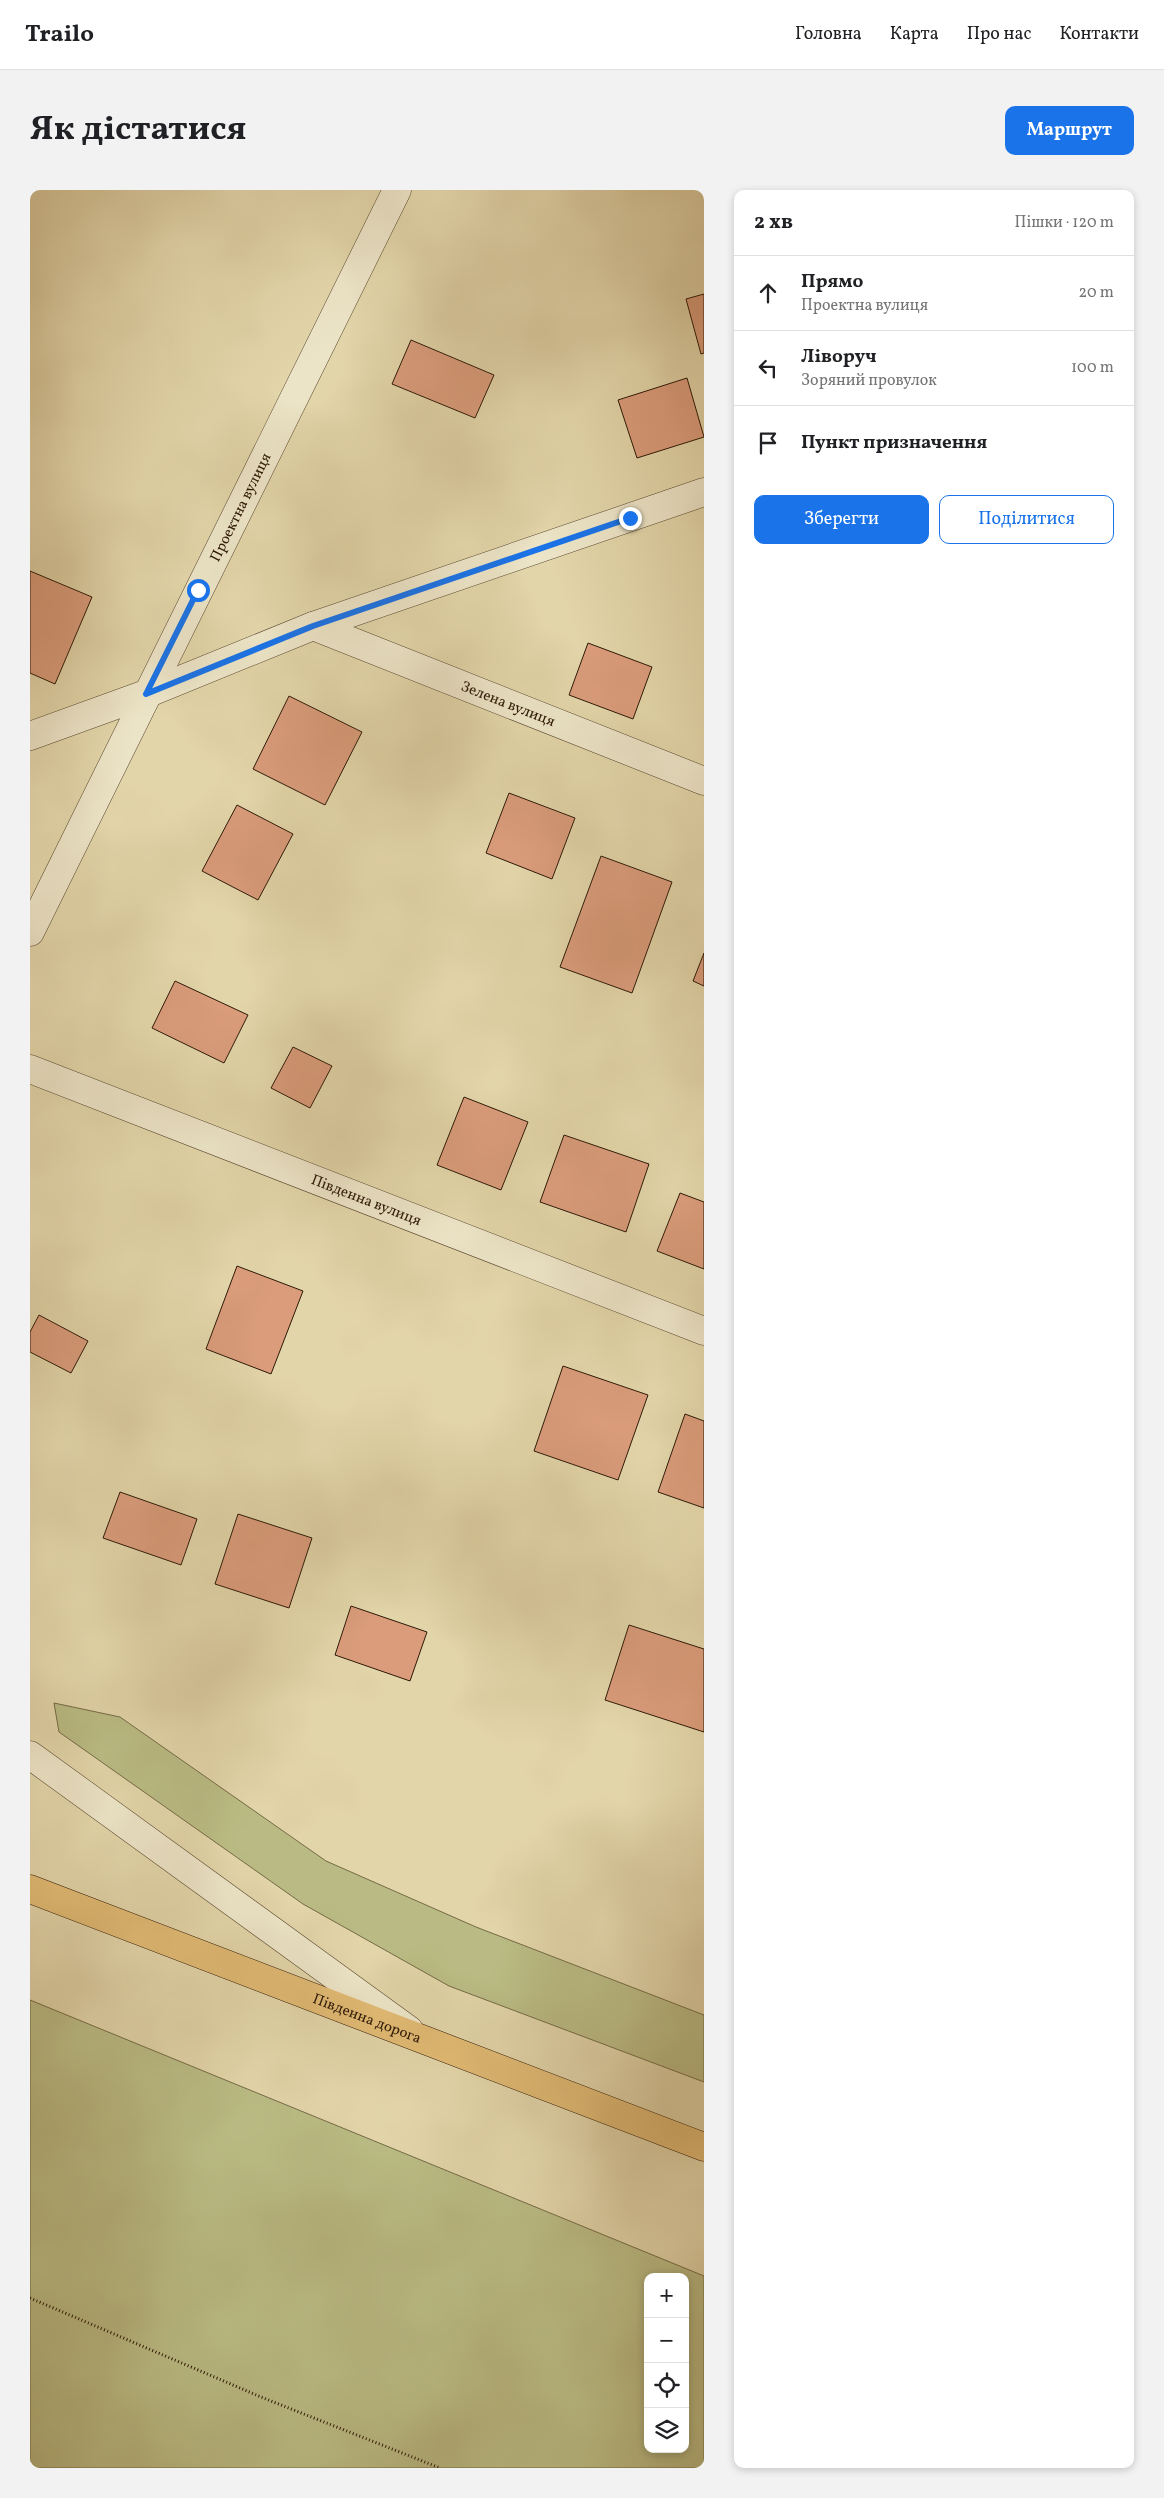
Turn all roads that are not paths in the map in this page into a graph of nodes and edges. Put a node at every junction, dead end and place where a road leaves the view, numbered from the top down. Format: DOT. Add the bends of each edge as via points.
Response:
graph roads {
  1 [pos="397,190"];
  2 [pos="704,492"];
  3 [pos="313,626"];
  4 [pos="146,694"];
  5 [pos="30,736"];
  6 [pos="704,781"];
  7 [pos="30,932"];
  8 [pos="30,1070"];
  9 [pos="704,1331"];
  10 [pos="30,1755"];
  11 [pos="30,1889"];
  12 [pos="420,2038"];
  13 [pos="704,2147"];
  1 -- 4 [label="street, Проектна вулиця"];
  2 -- 3 [label="street"];
  3 -- 4 [label="street"];
  3 -- 6 [label="street, Зелена вулиця"];
  4 -- 5 [label="street"];
  4 -- 7 [label="street, Проектна вулиця"];
  8 -- 9 [label="street, Південна вулиця"];
  10 -- 12 [label="street"];
  11 -- 12 [label="highway, Південна дорога"];
  12 -- 13 [label="highway, Південна дорога"];
}
